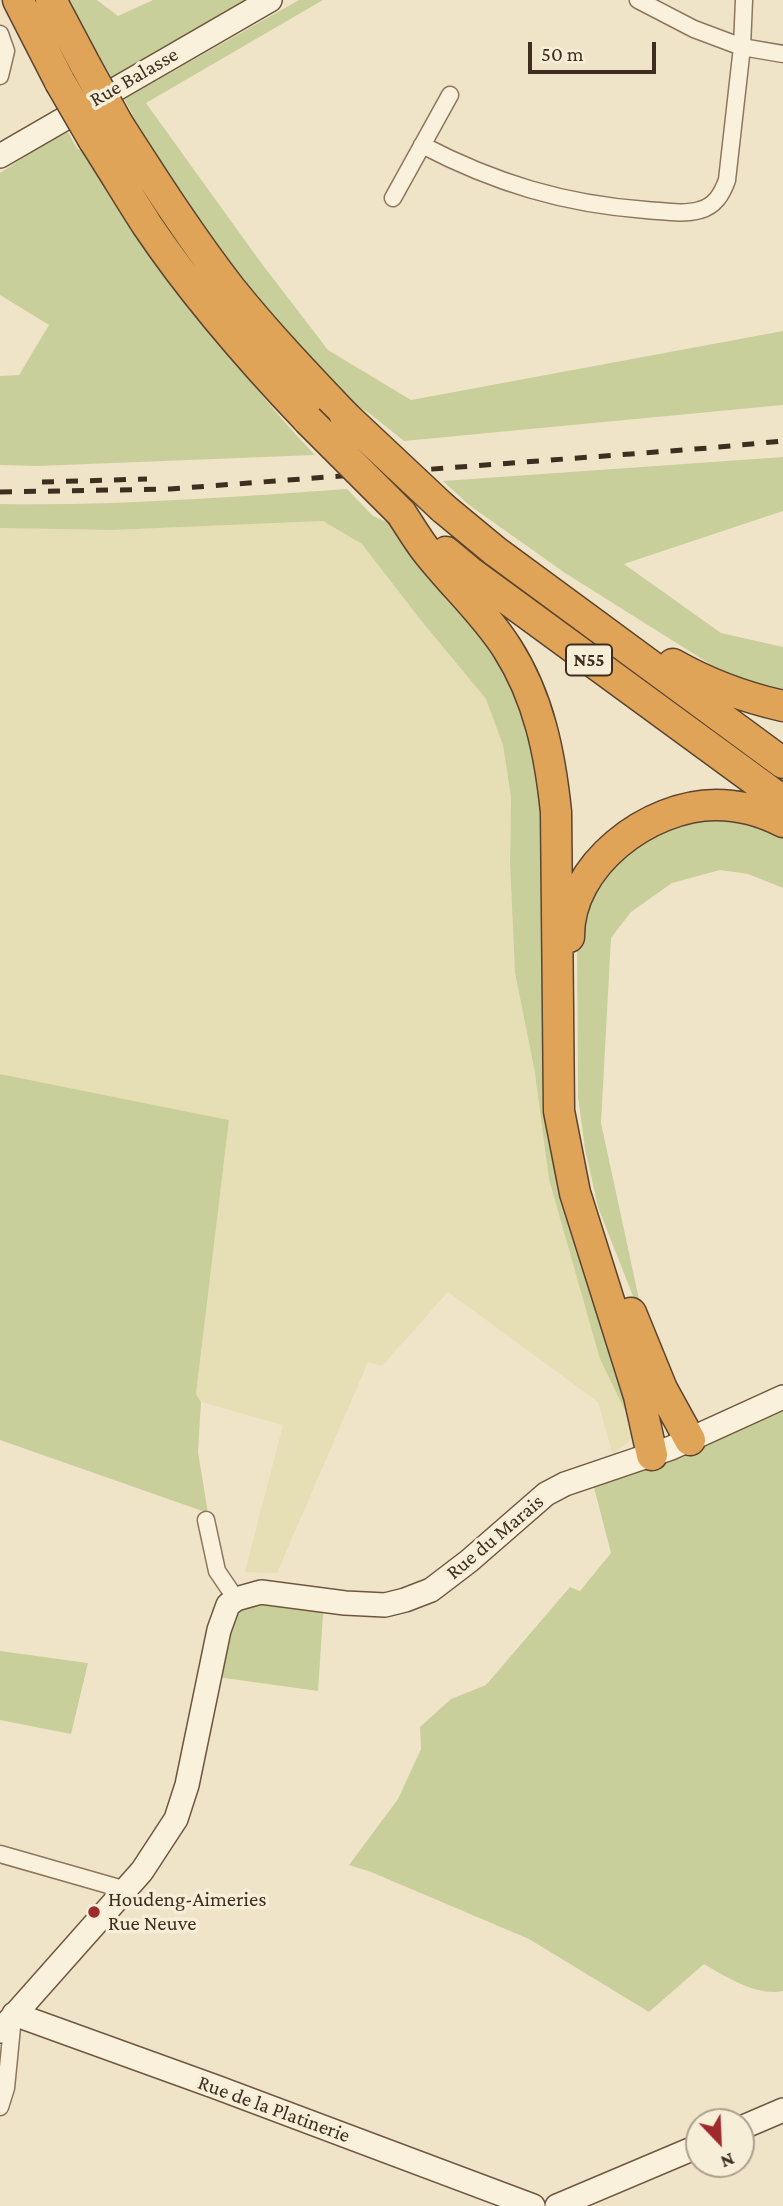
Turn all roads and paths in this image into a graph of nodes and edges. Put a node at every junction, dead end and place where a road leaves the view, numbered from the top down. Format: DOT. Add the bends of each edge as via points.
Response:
graph roads {
  1 [pos="18,0"];
  2 [pos="51,0"];
  3 [pos="270,0"];
  4 [pos="638,0"];
  5 [pos="744,0"];
  6 [pos="0,34"];
  7 [pos="742,47"];
  8 [pos="783,54"];
  9 [pos="0,76"];
  10 [pos="450,95"];
  11 [pos="106,131"];
  12 [pos="422,145"];
  13 [pos="0,156"];
  14 [pos="393,198"];
  15 [pos="401,513"];
  16 [pos="635,655"];
  17 [pos="783,706"];
  18 [pos="783,763"];
  19 [pos="783,801"];
  20 [pos="783,822"];
  21 [pos="783,1397"];
  22 [pos="690,1440"];
  23 [pos="652,1455"];
  24 [pos="206,1520"];
  25 [pos="236,1598"];
  26 [pos="0,1854"];
  27 [pos="126,1890"];
  28 [pos="7,2023"];
  29 [pos="0,2107"];
  30 [pos="783,2110"];
  31 [pos="755,2122"];
  32 [pos="685,2152"];
  33 [pos="533,2206"];
  34 [pos="557,2206"];
  1 -- 11 [label="highway, N55, bridge" via="60,82"];
  2 -- 11 [label="highway, N55, bridge" via="86,66"];
  3 -- 13 [label="street, Rue Balasse"];
  4 -- 7 [label="street"];
  5 -- 7 [label="street"];
  6 -- 9 [label="street" via="6,51"];
  7 -- 8 [label="street"];
  7 -- 12 [label="street" via="727,180 722,195 699,211 607,207 542,194"];
  10 -- 12 [label="street"];
  11 -- 15 [label="highway, N55, bridge" via="148,226 207,306 260,369"];
  11 -- 16 [label="highway, N55, bridge" via="230,288 345,415 443,508"];
  12 -- 14 [label="street"];
  15 -- 19 [label="highway, N55" via="470,572"];
  15 -- 23 [label="highway" via="508,649 544,731 556,812 559,1111 575,1193 639,1396"];
  16 -- 17 [label="highway" via="671,664 745,698"];
  16 -- 18 [label="highway, N55"];
  20 -- 22 [label="highway" via="765,812 714,804 665,816 640,828 595,866 579,890 569,926 571,1088 588,1189 625,1300 662,1389"];
  21 -- 22 [label="street, Rue du Marais"];
  22 -- 23 [label="street, Rue du Marais"];
  23 -- 25 [label="street, Rue du Marais" via="545,1494 469,1561 431,1590 405,1601 345,1603 261,1592"];
  24 -- 25 [label="street" via="217,1571"];
  25 -- 27 [label="street" via="228,1605 219,1630 176,1819"];
  26 -- 27 [label="street"];
  27 -- 28 [label="street"];
  28 -- 29 [label="street" via="6,2088"];
  28 -- 33 [label="street, Rue de la Platinerie" via="216,2087"];
  30 -- 31 [label="street"];
  32 -- 34 [label="street"];
}
